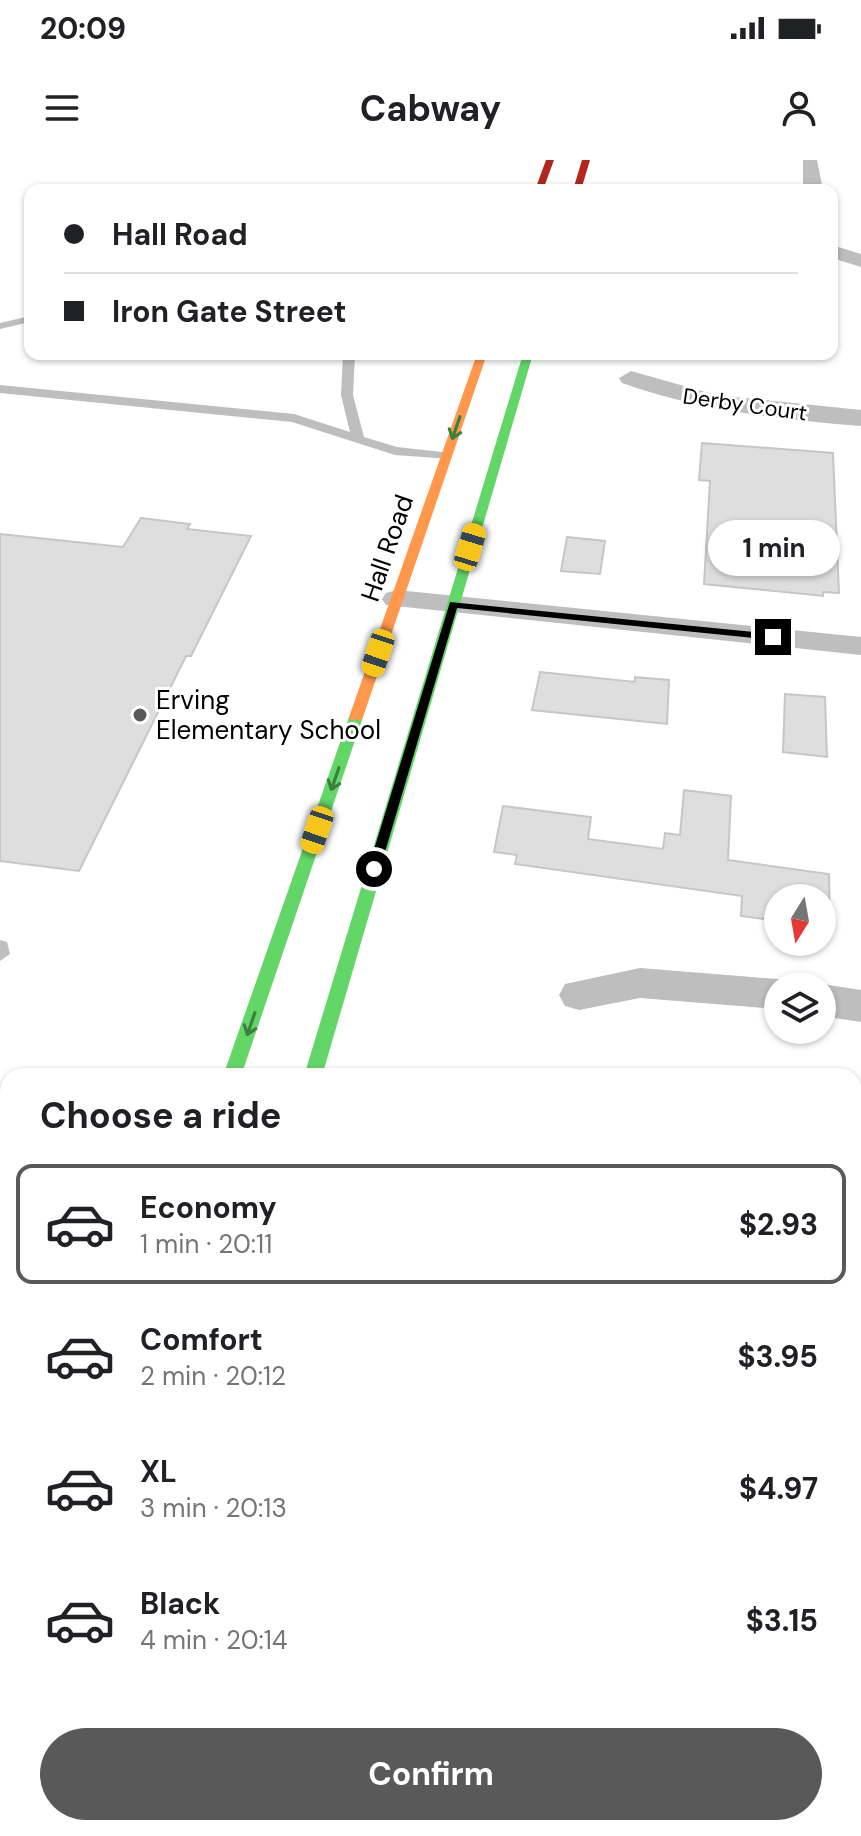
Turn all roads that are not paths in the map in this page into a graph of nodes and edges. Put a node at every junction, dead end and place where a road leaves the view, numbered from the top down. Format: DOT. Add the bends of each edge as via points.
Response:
graph roads {
  1 [pos="550,160"];
  2 [pos="586,160"];
  3 [pos="810,164"];
  4 [pos="541,184"];
  5 [pos="579,184"];
  6 [pos="812,184"];
  7 [pos="838,253"];
  8 [pos="861,261"];
  9 [pos="24,320"];
  10 [pos="0,326"];
  11 [pos="349,360"];
  12 [pos="480,360"];
  13 [pos="526,360"];
  14 [pos="631,378"];
  15 [pos="0,389"];
  16 [pos="861,418"];
  17 [pos="358,438"];
  18 [pos="446,456"];
  19 [pos="496,461"];
  20 [pos="397,599"];
  21 [pos="453,604"];
  22 [pos="861,646"];
  23 [pos="0,947"];
  24 [pos="0,954"];
  25 [pos="764,993"];
  26 [pos="579,995"];
  27 [pos="836,1002"];
  28 [pos="861,1006"];
  29 [pos="235,1068"];
  30 [pos="315,1068"];
  1 -- 4 [label="street"];
  2 -- 5 [label="street"];
  3 -- 6 [label="street"];
  7 -- 8 [label="street"];
  9 -- 10 [label="lane"];
  11 -- 17 [label="lane" via="347,395"];
  12 -- 18 [label="street, Hall Road, one-way"];
  13 -- 19 [label="street"];
  14 -- 16 [label="street, Derby Court" via="707,402"];
  15 -- 17 [label="lane" via="294,418"];
  17 -- 18 [label="lane" via="395,451"];
  18 -- 19 [label="street"];
  18 -- 20 [label="street, Hall Road"];
  19 -- 21 [label="street"];
  20 -- 21 [label="street"];
  20 -- 29 [label="street, Hall Road, one-way"];
  21 -- 22 [label="street"];
  21 -- 30 [label="street"];
  23 -- 24 [label="lane"];
  25 -- 26 [label="street" via="640,983"];
  27 -- 28 [label="street"];
}
